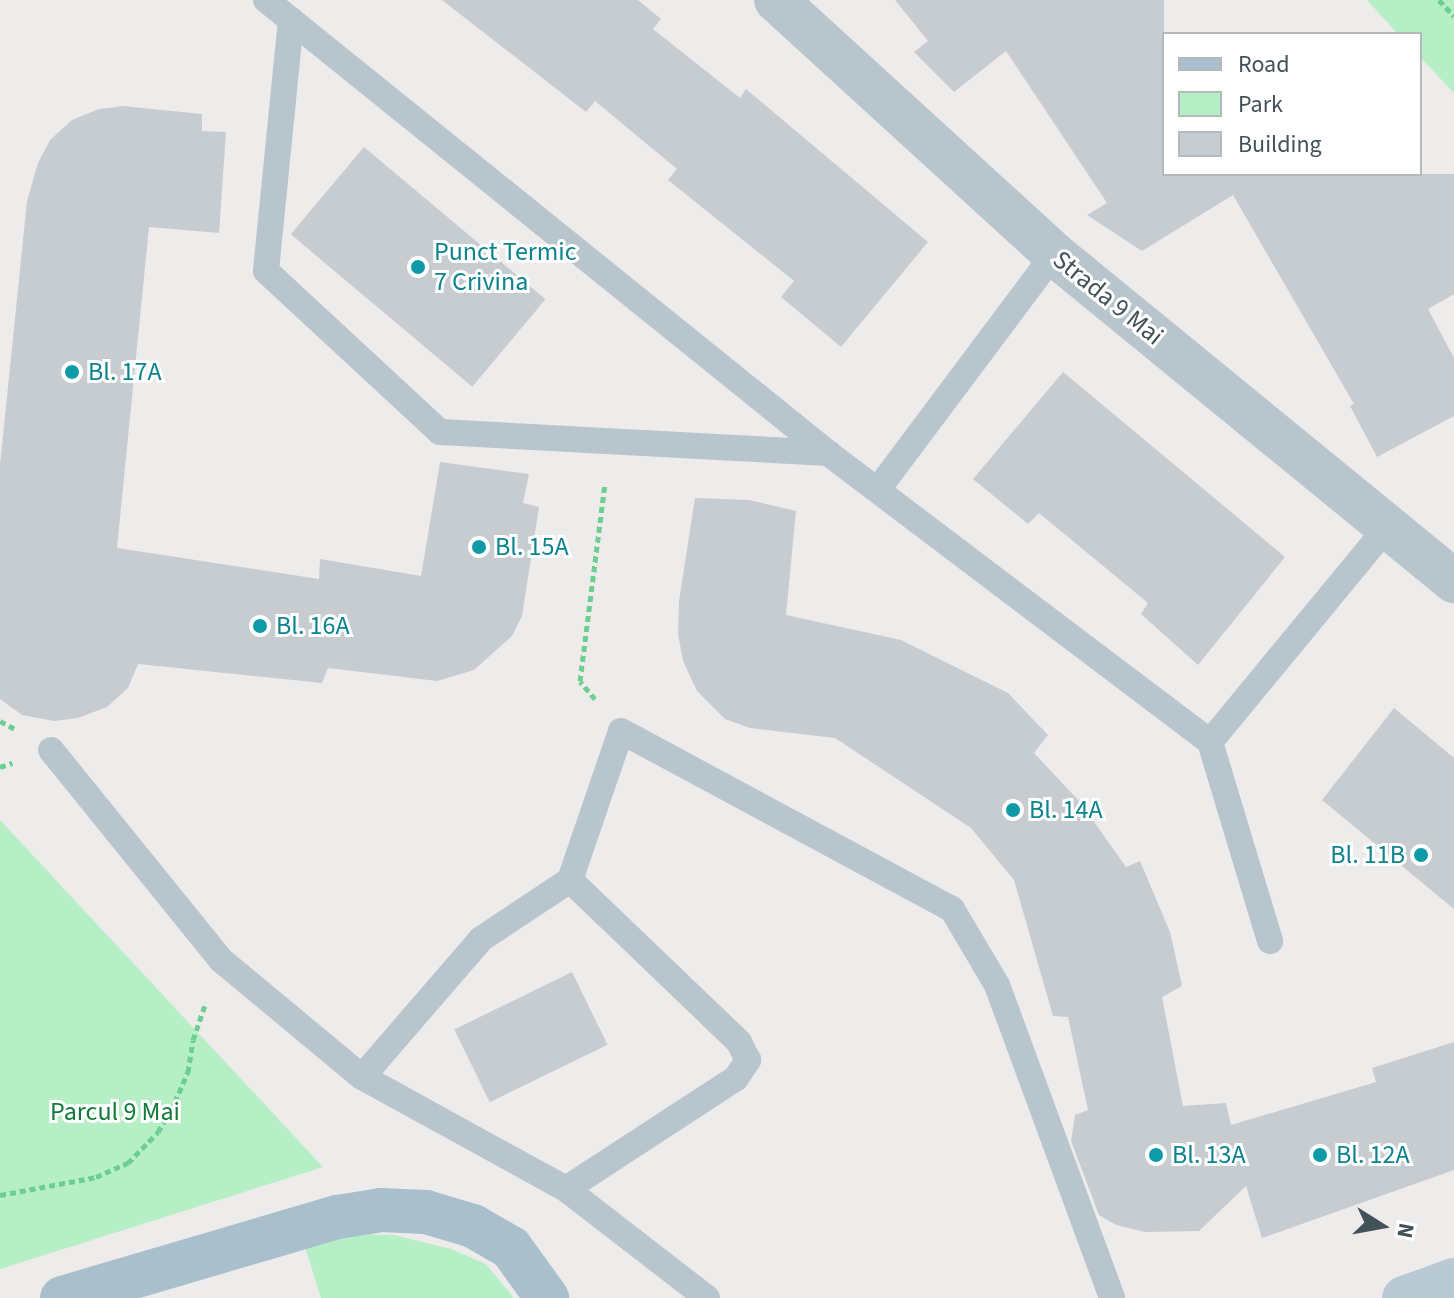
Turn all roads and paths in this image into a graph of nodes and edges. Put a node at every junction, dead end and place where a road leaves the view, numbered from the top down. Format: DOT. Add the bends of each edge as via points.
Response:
graph roads {
  1 [pos="266,0"];
  2 [pos="776,0"];
  3 [pos="1439,0"];
  4 [pos="1454,4"];
  5 [pos="1448,10"];
  6 [pos="1454,16"];
  7 [pos="291,20"];
  8 [pos="1054,254"];
  9 [pos="611,441"];
  10 [pos="828,453"];
  11 [pos="879,488"];
  12 [pos="1388,526"];
  13 [pos="1454,581"];
  14 [pos="621,731"];
  15 [pos="1210,742"];
  16 [pos="51,750"];
  17 [pos="570,880"];
  18 [pos="1270,941"];
  19 [pos="221,960"];
  20 [pos="362,1077"];
  21 [pos="566,1189"];
  22 [pos="0,1195"];
  23 [pos="1454,1280"];
  24 [pos="62,1298"];
  25 [pos="547,1298"];
  26 [pos="707,1298"];
  27 [pos="1112,1298"];
  28 [pos="1404,1298"];
  1 -- 7 [label="lane"];
  2 -- 8 [label="street, Strada 9 Mai"];
  3 -- 5 [label="path"];
  4 -- 5 [label="path"];
  5 -- 6 [label="path"];
  7 -- 9 [label="lane" via="266,271 440,432"];
  7 -- 10 [label="lane"];
  8 -- 11 [label="lane"];
  8 -- 12 [label="street, Strada 9 Mai"];
  9 -- 10 [label="lane"];
  9 -- 14 [label="path" via="580,681"];
  10 -- 11 [label="lane"];
  11 -- 15 [label="lane"];
  12 -- 13 [label="street, Strada 9 Mai"];
  12 -- 15 [label="lane"];
  14 -- 17 [label="lane"];
  14 -- 27 [label="lane" via="952,909 997,985"];
  15 -- 18 [label="lane"];
  16 -- 19 [label="lane"];
  17 -- 20 [label="lane" via="481,939"];
  17 -- 21 [label="lane" via="739,1042 748,1060 736,1078"];
  19 -- 20 [label="lane"];
  19 -- 22 [label="path" via="175,1102 158,1132 128,1163 96,1177"];
  20 -- 21 [label="lane"];
  21 -- 26 [label="lane"];
  23 -- 28 [label="main road"];
  24 -- 25 [label="main road" via="338,1217 381,1210 426,1212 473,1226 511,1248"];
}
